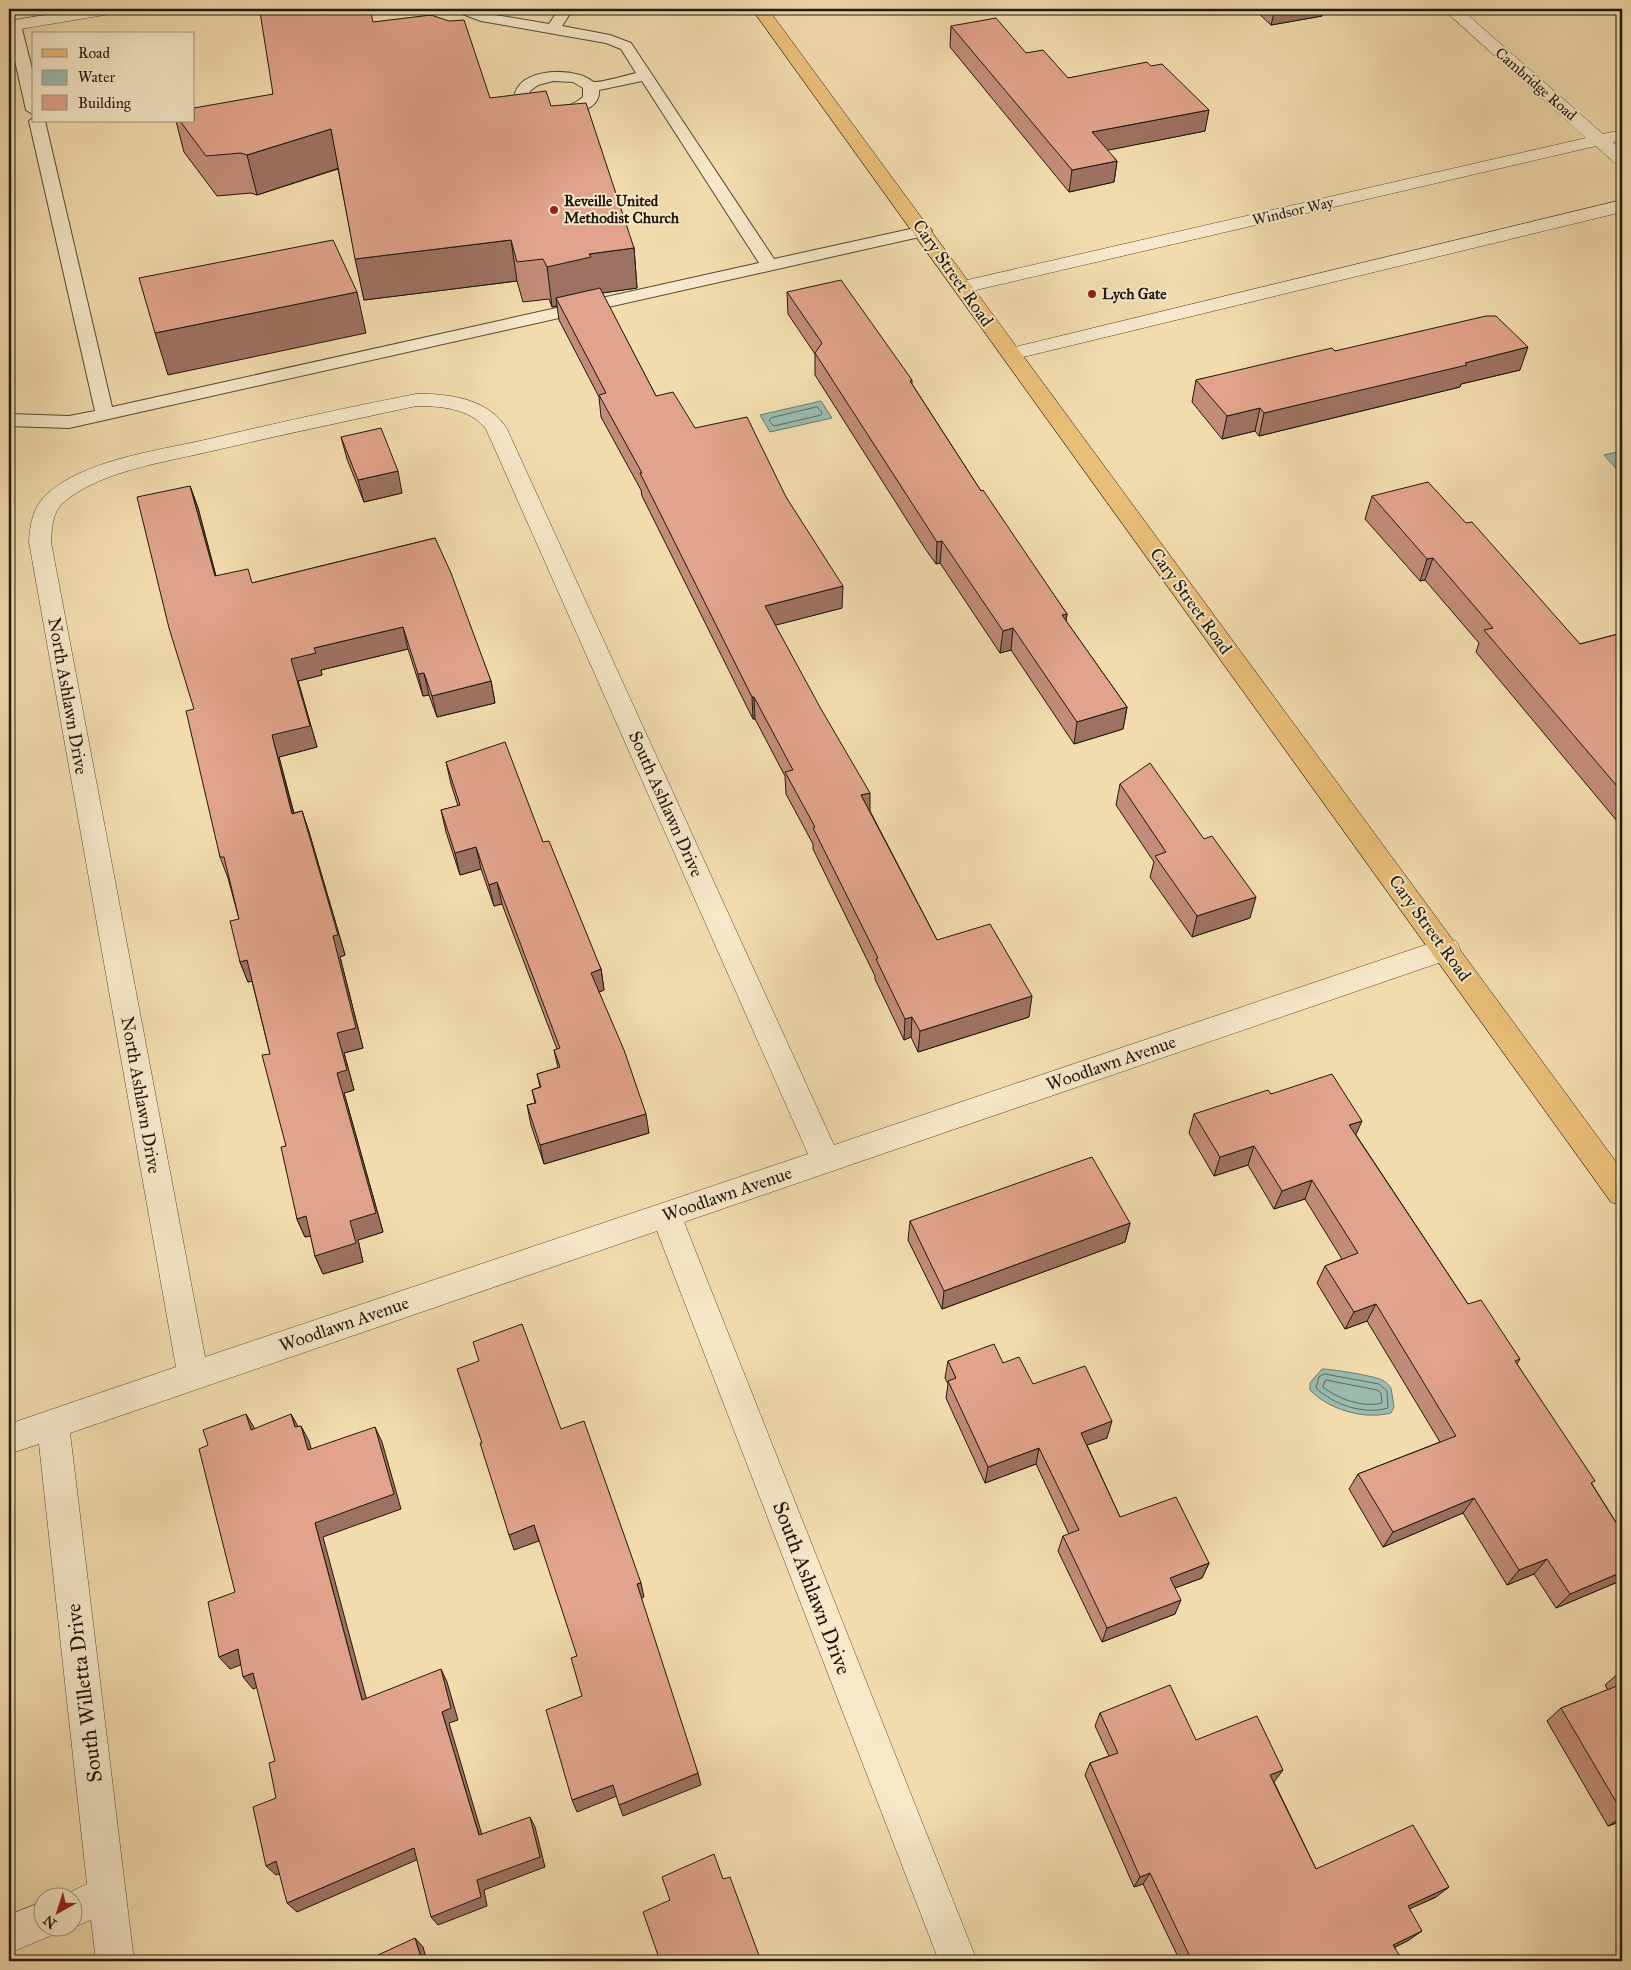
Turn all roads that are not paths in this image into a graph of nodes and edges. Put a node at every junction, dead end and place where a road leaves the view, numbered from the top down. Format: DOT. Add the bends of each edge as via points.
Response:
graph roads {
  1 [pos="110,9"];
  2 [pos="462,9"];
  3 [pos="566,9"];
  4 [pos="760,9"];
  5 [pos="1451,9"];
  6 [pos="11,26"];
  7 [pos="553,29"];
  8 [pos="646,76"];
  9 [pos="590,87"];
  10 [pos="32,103"];
  11 [pos="36,122"];
  12 [pos="1622,135"];
  13 [pos="1599,140"];
  14 [pos="1622,160"];
  15 [pos="1622,206"];
  16 [pos="924,231"];
  17 [pos="770,266"];
  18 [pos="963,287"];
  19 [pos="1010,354"];
  20 [pos="105,414"];
  21 [pos="9,420"];
  22 [pos="506,447"];
  23 [pos="1446,949"];
  24 [pos="826,1160"];
  25 [pos="1622,1193"];
  26 [pos="666,1215"];
  27 [pos="193,1376"];
  28 [pos="53,1424"];
  29 [pos="9,1439"];
  30 [pos="107,1894"];
  31 [pos="82,1905"];
  32 [pos="32,1925"];
  33 [pos="9,1934"];
  34 [pos="115,1961"];
  35 [pos="958,1961"];
  1 -- 6 [label="street"];
  2 -- 7 [label="lane" via="481,17"];
  3 -- 7 [label="lane"];
  4 -- 16 [label="main road, Cary Street Road"];
  5 -- 13 [label="street, Cambridge Road"];
  6 -- 10 [label="lane"];
  7 -- 8 [label="lane" via="619,42 626,46"];
  8 -- 9 [label="lane"];
  8 -- 17 [label="lane"];
  11 -- 20 [label="lane"];
  12 -- 13 [label="street, Windsor Way"];
  13 -- 14 [label="street, Cambridge Road"];
  13 -- 18 [label="street, Windsor Way"];
  15 -- 19 [label="street"];
  16 -- 17 [label="lane"];
  16 -- 18 [label="main road, Cary Street Road"];
  17 -- 20 [label="lane"];
  18 -- 19 [label="main road, Cary Street Road"];
  19 -- 23 [label="main road, Cary Street Road"];
  20 -- 21 [label="lane" via="69,422"];
  22 -- 24 [label="street, South Ashlawn Drive"];
  22 -- 27 [label="street, North Ashlawn Drive" via="491,421 476,411 440,399 416,400 161,456 101,474 61,494 41,519 40,542"];
  23 -- 24 [label="street, Woodlawn Avenue"];
  23 -- 25 [label="main road, Cary Street Road"];
  24 -- 26 [label="street, Woodlawn Avenue"];
  26 -- 27 [label="street, Woodlawn Avenue"];
  26 -- 35 [label="street, South Ashlawn Drive"];
  27 -- 28 [label="street, Woodlawn Avenue"];
  28 -- 29 [label="street, Woodlawn Avenue"];
  28 -- 30 [label="street, South Willetta Drive"];
  30 -- 31 [label="street"];
  30 -- 34 [label="street, South Willetta Drive"];
  32 -- 33 [label="street"];
}
